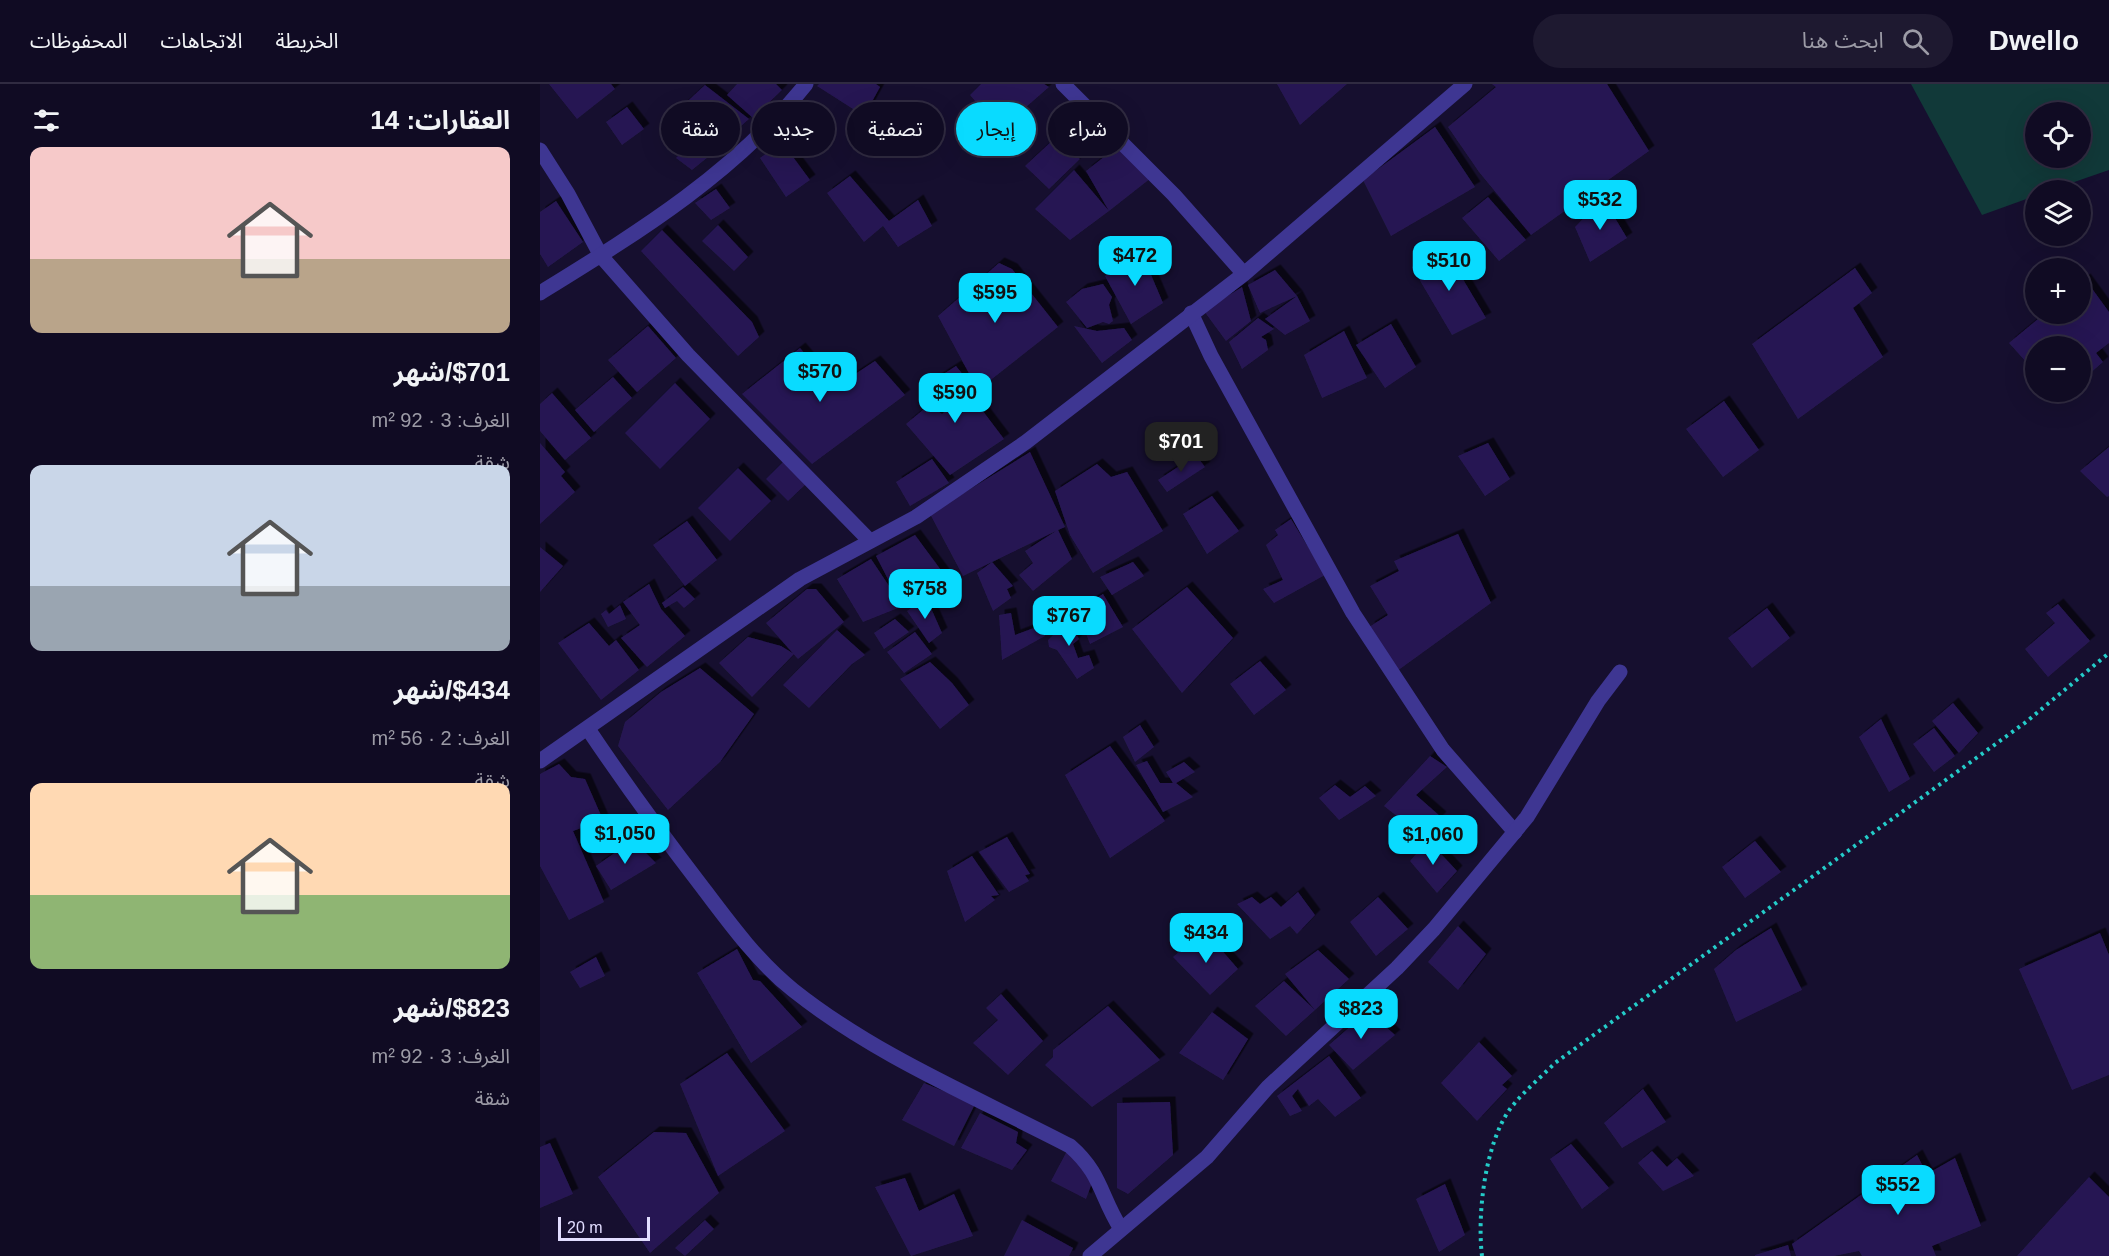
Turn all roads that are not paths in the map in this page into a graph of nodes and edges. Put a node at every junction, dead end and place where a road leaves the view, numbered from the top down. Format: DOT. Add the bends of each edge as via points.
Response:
graph roads {
  1 [pos="806,84"];
  2 [pos="1063,84"];
  3 [pos="1465,84"];
  4 [pos="540,150"];
  5 [pos="601,256"];
  6 [pos="1244,274"];
  7 [pos="540,293"];
  8 [pos="1191,314"];
  9 [pos="870,541"];
  10 [pos="1620,672"];
  11 [pos="588,729"];
  12 [pos="540,761"];
  13 [pos="1515,832"];
  14 [pos="1121,1229"];
  15 [pos="1090,1256"];
  1 -- 5 [label="street" via="772,122 698,190"];
  2 -- 6 [label="street" via="1174,195"];
  3 -- 6 [label="street"];
  4 -- 5 [label="street"];
  5 -- 7 [label="street"];
  5 -- 9 [label="street" via="688,354"];
  6 -- 8 [label="street"];
  8 -- 9 [label="street" via="972,481"];
  8 -- 13 [label="street" via="1353,613 1443,750"];
  9 -- 11 [label="street" via="800,579"];
  10 -- 13 [label="street"];
  11 -- 12 [label="street"];
  11 -- 14 [label="street" via="714,904 755,954 791,988 848,1030 1070,1146 1097,1176"];
  13 -- 14 [label="street" via="1396,968 1268,1087 1207,1157"];
  14 -- 15 [label="street"];
}
